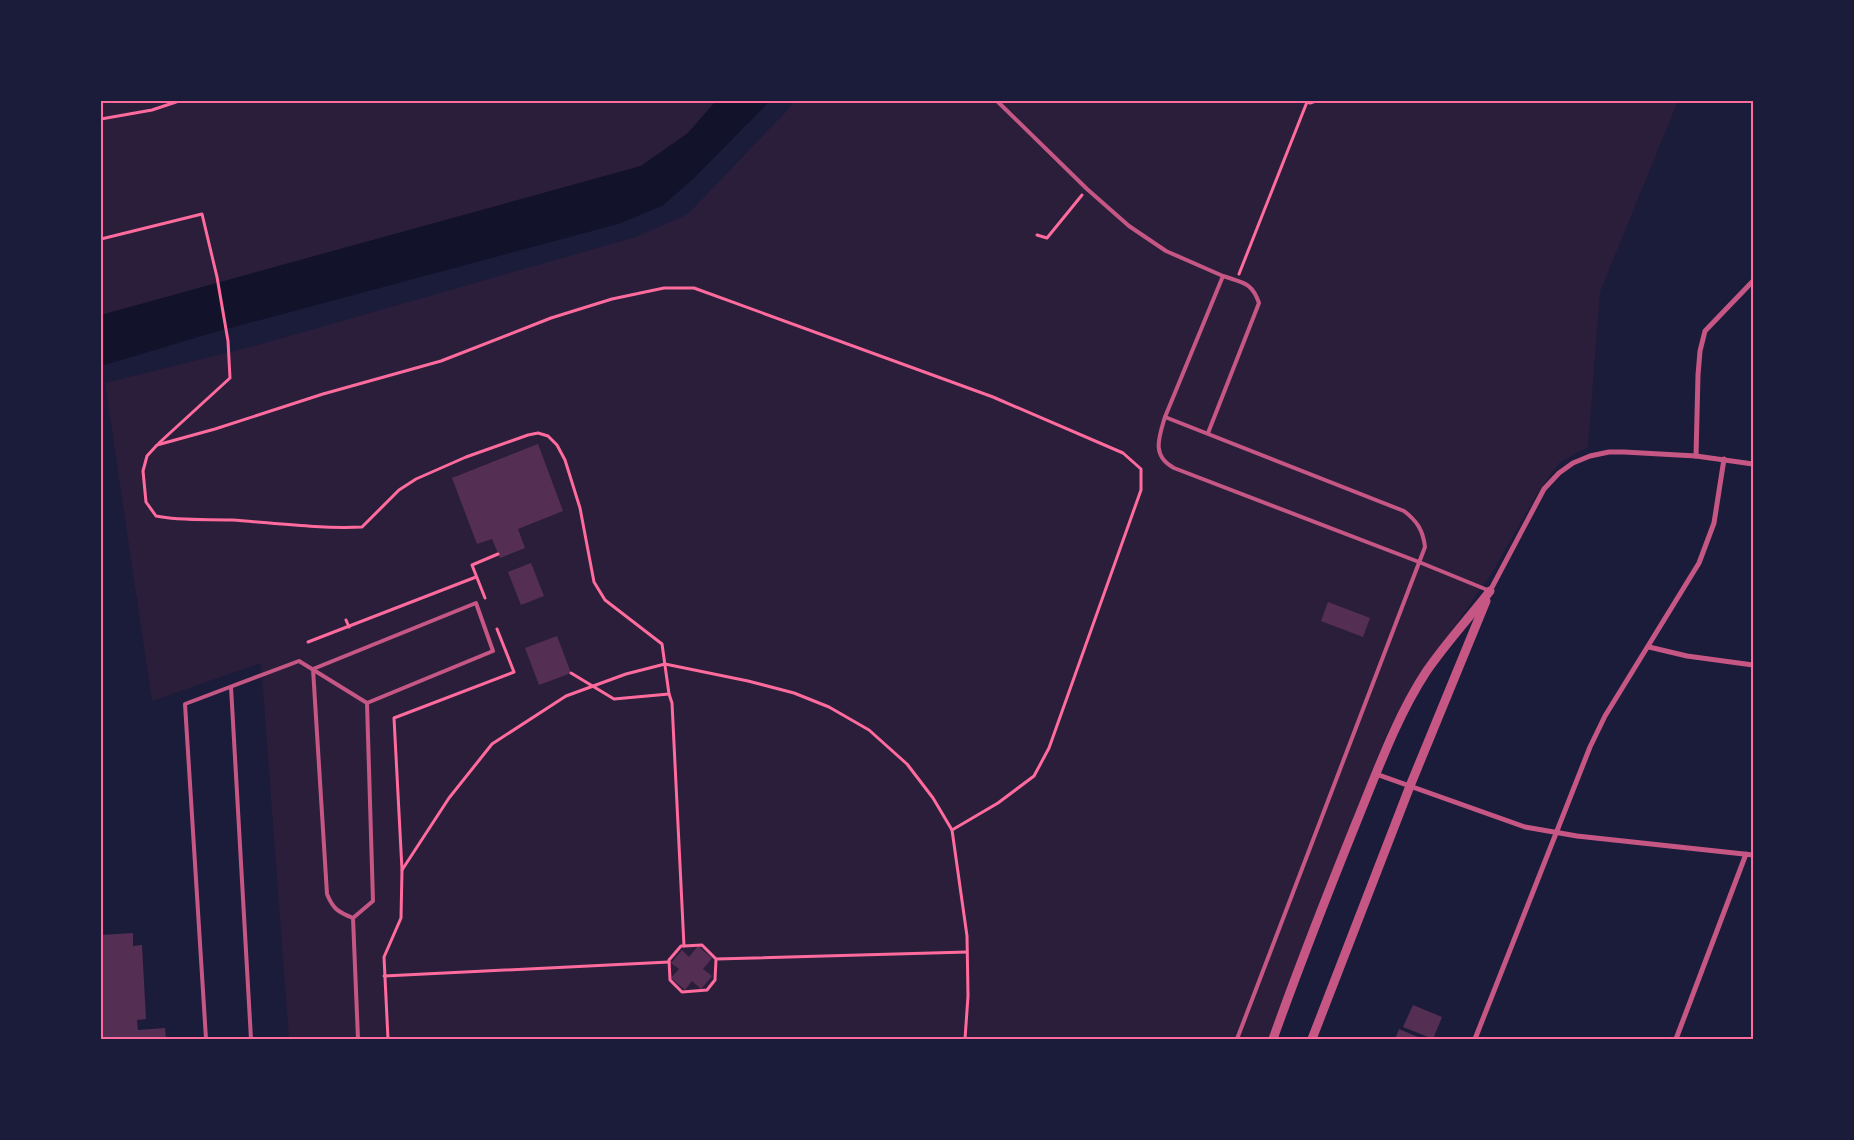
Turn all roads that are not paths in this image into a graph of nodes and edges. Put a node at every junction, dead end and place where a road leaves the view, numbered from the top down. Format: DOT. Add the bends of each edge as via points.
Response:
graph roads {
  1 [pos="997,101"];
  2 [pos="1223,276"];
  3 [pos="1753,281"];
  4 [pos="1165,417"];
  5 [pos="1208,433"];
  6 [pos="1696,456"];
  7 [pos="1724,459"];
  8 [pos="1753,464"];
  9 [pos="1419,562"];
  10 [pos="1490,591"];
  11 [pos="1649,647"];
  12 [pos="1753,665"];
  13 [pos="313,670"];
  14 [pos="231,687"];
  15 [pos="367,703"];
  16 [pos="1376,774"];
  17 [pos="1410,786"];
  18 [pos="1555,833"];
  19 [pos="1746,854"];
  20 [pos="1753,855"];
  21 [pos="353,918"];
  22 [pos="206,1039"];
  23 [pos="251,1039"];
  24 [pos="358,1039"];
  25 [pos="1237,1039"];
  26 [pos="1273,1039"];
  27 [pos="1312,1039"];
  28 [pos="1475,1039"];
  29 [pos="1676,1039"];
  1 -- 2 [label="lane" via="1129,226 1166,251"];
  2 -- 4 [label="lane"];
  2 -- 5 [label="lane" via="1246,284 1255,292 1259,303"];
  3 -- 6 [label="street" via="1705,331 1698,375"];
  4 -- 5 [label="lane"];
  4 -- 9 [label="lane" via="1158,441 1166,464"];
  5 -- 9 [label="lane" via="1404,511 1416,521 1424,535 1426,546"];
  6 -- 7 [label="street"];
  6 -- 10 [label="street" via="1609,452 1590,456 1559,473 1544,489"];
  7 -- 8 [label="street"];
  7 -- 11 [label="street" via="1714,523 1707,543"];
  9 -- 10 [label="lane"];
  9 -- 25 [label="lane"];
  10 -- 16 [label="street" via="1426,672"];
  10 -- 17 [label="street"];
  11 -- 12 [label="street"];
  11 -- 18 [label="street" via="1605,716"];
  13 -- 14 [label="lane" via="299,661"];
  13 -- 15 [label="lane"];
  13 -- 15 [label="lane" via="476,603 493,651"];
  13 -- 21 [label="lane" via="327,894 331,905"];
  14 -- 22 [label="lane" via="184,704"];
  14 -- 23 [label="lane"];
  15 -- 21 [label="lane" via="373,901"];
  16 -- 17 [label="street"];
  16 -- 26 [label="street"];
  17 -- 18 [label="street" via="1525,827"];
  17 -- 27 [label="street"];
  18 -- 19 [label="street"];
  18 -- 28 [label="street"];
  19 -- 20 [label="street"];
  19 -- 29 [label="street"];
  21 -- 24 [label="lane"];
}
